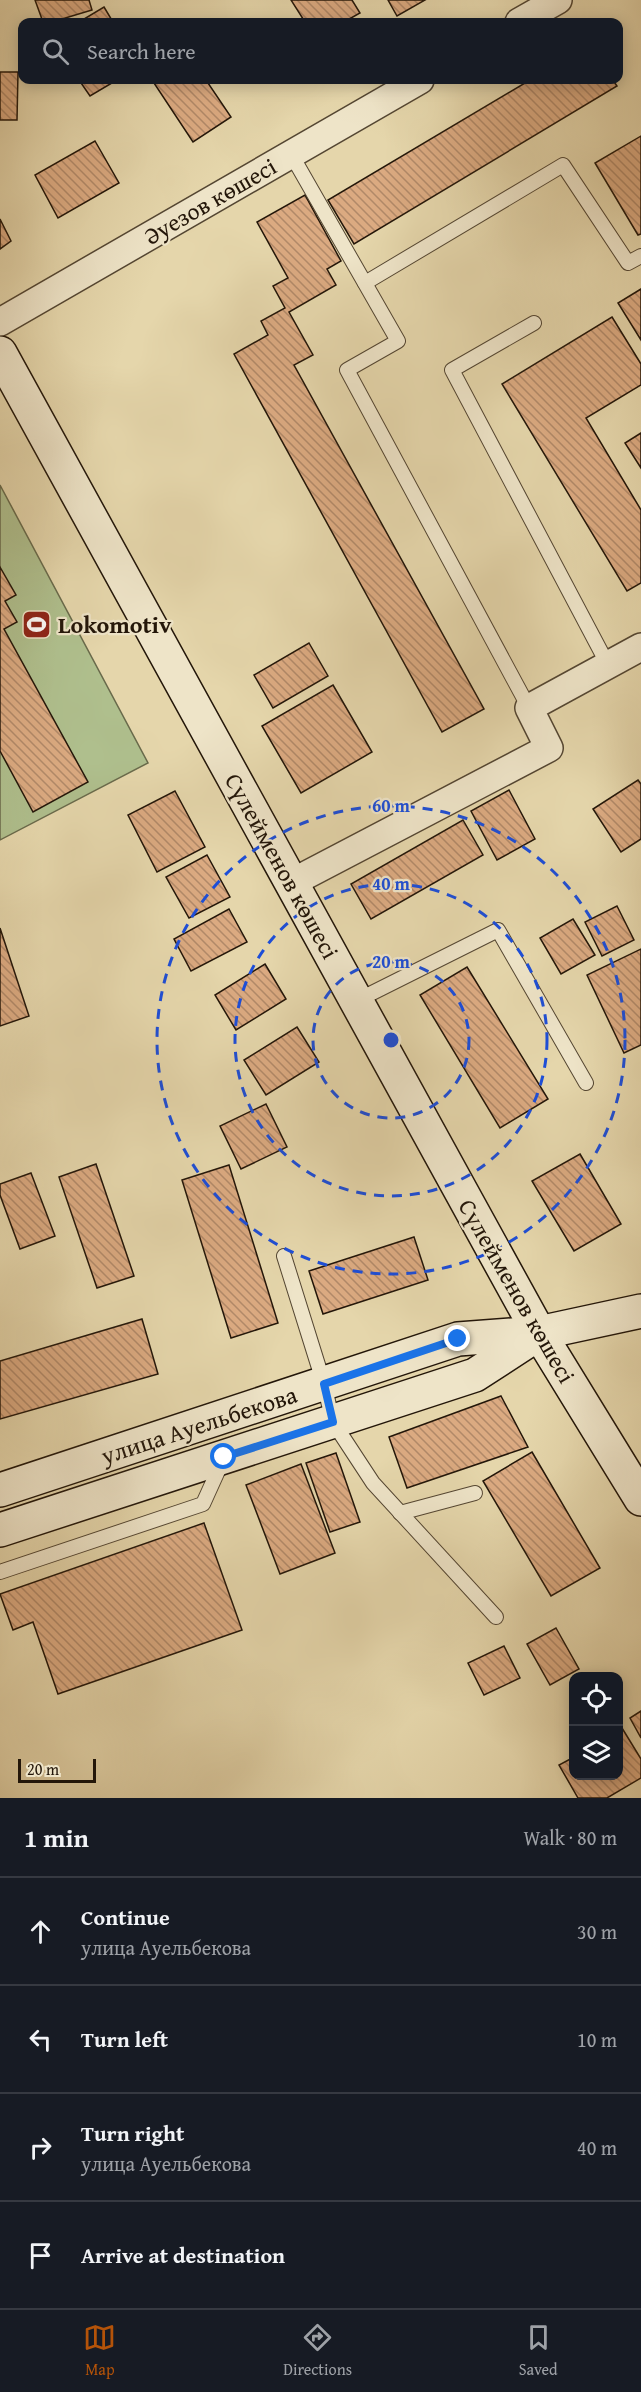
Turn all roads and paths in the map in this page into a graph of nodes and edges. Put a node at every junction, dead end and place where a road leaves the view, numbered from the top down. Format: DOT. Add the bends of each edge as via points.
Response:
graph roads {
  1 [pos="558,0"];
  2 [pos="526,18"];
  3 [pos="413,84"];
  4 [pos="291,154"];
  5 [pos="641,256"];
  6 [pos="365,283"];
  7 [pos="0,322"];
  8 [pos="534,323"];
  9 [pos="0,354"];
  10 [pos="641,647"];
  11 [pos="608,665"];
  12 [pos="529,708"];
  13 [pos="291,883"];
  14 [pos="356,1001"];
  15 [pos="586,1083"];
  16 [pos="284,1256"];
  17 [pos="641,1311"];
  18 [pos="539,1333"];
  19 [pos="324,1384"];
  20 [pos="333,1422"];
  21 [pos="224,1457"];
  22 [pos="0,1490"];
  23 [pos="475,1493"];
  24 [pos="641,1499"];
  25 [pos="400,1513"];
  26 [pos="0,1530"];
  27 [pos="0,1572"];
  28 [pos="496,1617"];
  1 -- 2 [label="street"];
  3 -- 4 [label="street, Әуезов көшесі"];
  4 -- 6 [label="lane"];
  4 -- 7 [label="street, Әуезов көшесі"];
  5 -- 6 [label="lane" via="628,263 563,165"];
  6 -- 12 [label="lane" via="399,341 347,370"];
  8 -- 11 [label="lane" via="452,370"];
  9 -- 13 [label="main road, Сүлейменов көшесі"];
  10 -- 11 [label="street"];
  11 -- 12 [label="street"];
  12 -- 13 [label="street" via="549,748"];
  13 -- 14 [label="main road, Сүлейменов көшесі"];
  14 -- 15 [label="lane" via="498,930"];
  14 -- 18 [label="main road, Сүлейменов көшесі"];
  16 -- 19 [label="lane"];
  17 -- 18 [label="main road"];
  18 -- 19 [label="main road, улица Ауельбекова" via="458,1339"];
  18 -- 20 [label="main road, улица Ауельбекова" via="475,1375"];
  18 -- 24 [label="main road, Сүлейменов көшесі"];
  19 -- 20 [label="lane"];
  19 -- 22 [label="main road, улица Ауельбекова"];
  20 -- 21 [label="main road, улица Ауельбекова"];
  20 -- 25 [label="lane" via="373,1483"];
  21 -- 26 [label="main road, улица Ауельбекова"];
  21 -- 27 [label="lane" via="203,1504"];
  23 -- 25 [label="lane"];
  25 -- 28 [label="lane"];
}
